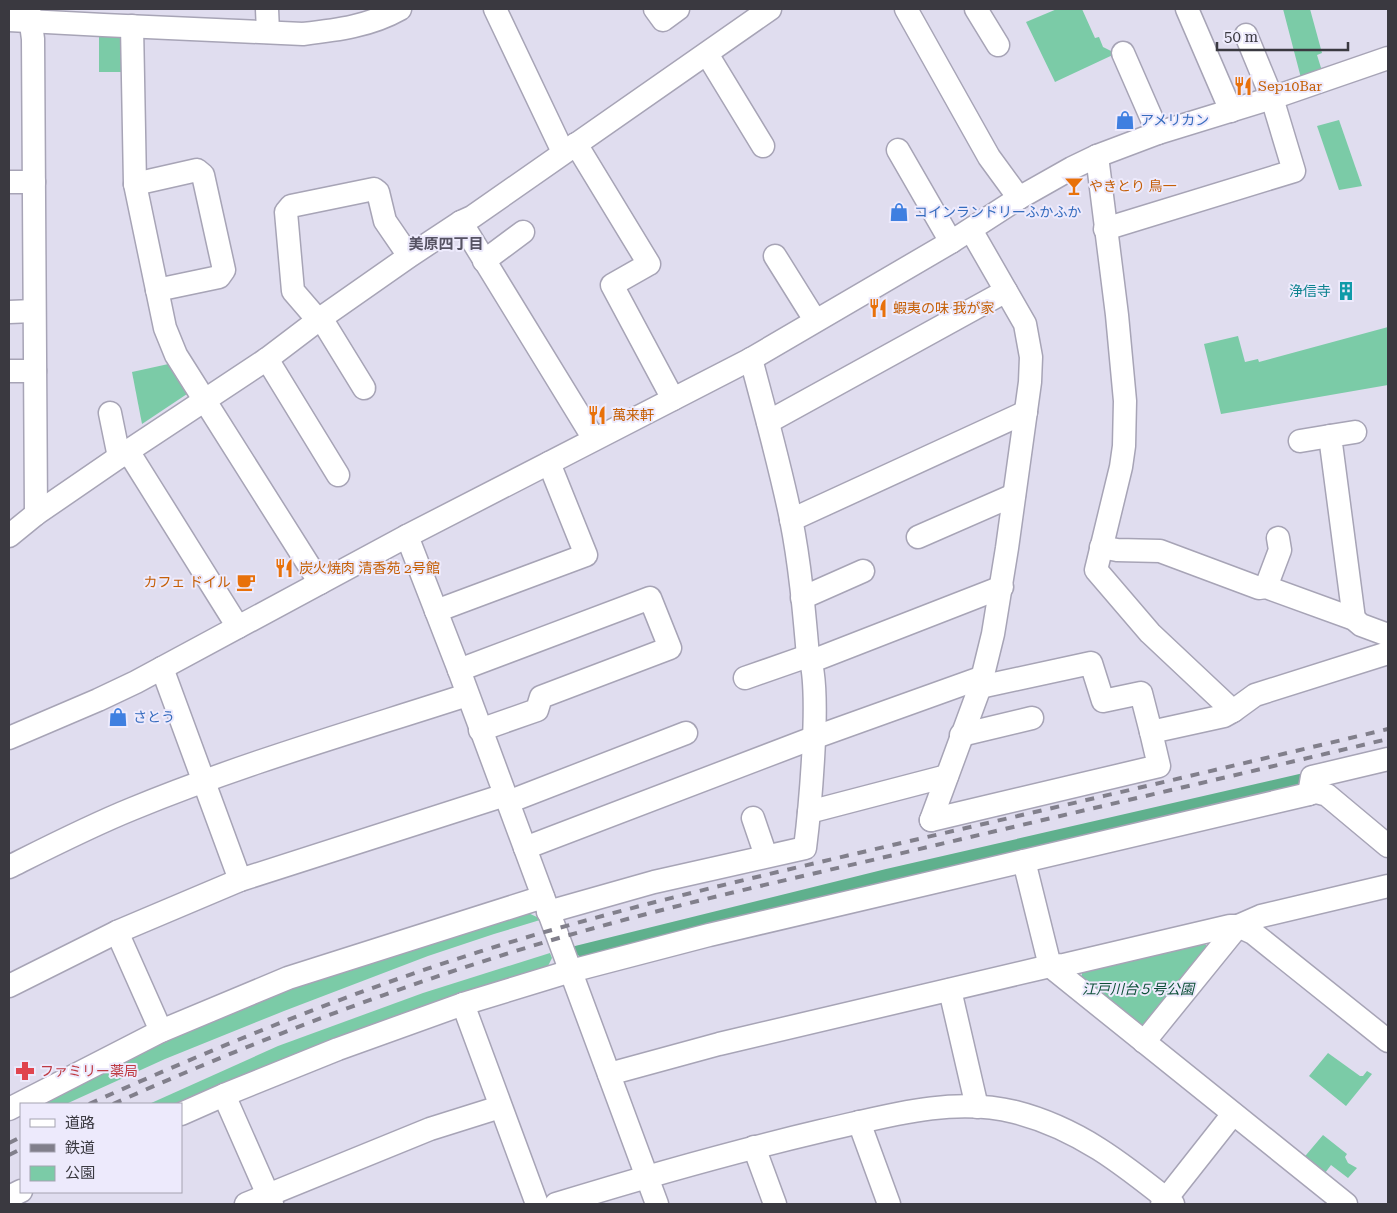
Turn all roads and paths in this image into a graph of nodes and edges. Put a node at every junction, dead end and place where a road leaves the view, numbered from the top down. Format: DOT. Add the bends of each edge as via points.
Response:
graph roads {
  1 [pos="266,9"];
  2 [pos="400,9"];
  3 [pos="495,9"];
  4 [pos="655,9"];
  5 [pos="678,9"];
  6 [pos="770,9"];
  7 [pos="906,9"];
  8 [pos="976,9"];
  9 [pos="1187,9"];
  10 [pos="23,16"];
  11 [pos="103,17"];
  12 [pos="352,18"];
  13 [pos="183,19"];
  14 [pos="132,26"];
  15 [pos="268,32"];
  16 [pos="1246,35"];
  17 [pos="998,45"];
  18 [pos="1123,53"];
  19 [pos="707,54"];
  20 [pos="1388,58"];
  21 [pos="1272,98"];
  22 [pos="1230,111"];
  23 [pos="1158,133"];
  24 [pos="763,146"];
  25 [pos="570,148"];
  26 [pos="898,150"];
  27 [pos="1097,156"];
  28 [pos="9,182"];
  29 [pos="34,182"];
  30 [pos="135,184"];
  31 [pos="1019,198"];
  32 [pos="461,222"];
  33 [pos="1106,229"];
  34 [pos="971,230"];
  35 [pos="523,232"];
  36 [pos="951,242"];
  37 [pos="409,256"];
  38 [pos="775,256"];
  39 [pos="484,261"];
  40 [pos="157,290"];
  41 [pos="1006,291"];
  42 [pos="34,311"];
  43 [pos="9,312"];
  44 [pos="319,319"];
  45 [pos="815,320"];
  46 [pos="267,359"];
  47 [pos="751,359"];
  48 [pos="35,371"];
  49 [pos="9,372"];
  50 [pos="364,388"];
  51 [pos="673,399"];
  52 [pos="204,402"];
  53 [pos="1026,412"];
  54 [pos="110,413"];
  55 [pos="768,422"];
  56 [pos="1355,432"];
  57 [pos="1330,436"];
  58 [pos="594,439"];
  59 [pos="1300,441"];
  60 [pos="124,454"];
  61 [pos="548,463"];
  62 [pos="338,475"];
  63 [pos="1014,494"];
  64 [pos="36,514"];
  65 [pos="791,520"];
  66 [pos="9,536"];
  67 [pos="407,536"];
  68 [pos="918,537"];
  69 [pos="1278,538"];
  70 [pos="1101,546"];
  71 [pos="863,571"];
  72 [pos="320,583"];
  73 [pos="1002,587"];
  74 [pos="1266,587"];
  75 [pos="802,598"];
  76 [pos="436,611"];
  77 [pos="1354,619"];
  78 [pos="238,627"];
  79 [pos="1388,635"];
  80 [pos="1388,653"];
  81 [pos="810,658"];
  82 [pos="162,668"];
  83 [pos="459,670"];
  84 [pos="745,678"];
  85 [pos="981,682"];
  86 [pos="467,695"];
  87 [pos="1233,711"];
  88 [pos="1032,718"];
  89 [pos="480,730"];
  90 [pos="1151,732"];
  91 [pos="686,734"];
  92 [pos="961,735"];
  93 [pos="9,738"];
  94 [pos="813,738"];
  95 [pos="1388,759"];
  96 [pos="947,776"];
  97 [pos="204,781"];
  98 [pos="1309,794"];
  99 [pos="506,798"];
  100 [pos="809,812"];
  101 [pos="752,818"];
  102 [pos="1388,846"];
  103 [pos="525,848"];
  104 [pos="766,856"];
  105 [pos="1024,861"];
  106 [pos="9,867"];
  107 [pos="240,880"];
  108 [pos="1388,886"];
  109 [pos="546,905"];
  110 [pos="1238,926"];
  111 [pos="117,932"];
  112 [pos="1050,966"];
  113 [pos="570,971"];
  114 [pos="9,986"];
  115 [pos="950,990"];
  116 [pos="463,1004"];
  117 [pos="161,1031"];
  118 [pos="1144,1042"];
  119 [pos="1388,1042"];
  120 [pos="609,1074"];
  121 [pos="224,1095"];
  122 [pos="21,1103"];
  123 [pos="500,1107"];
  124 [pos="977,1107"];
  125 [pos="182,1114"];
  126 [pos="1233,1114"];
  127 [pos="859,1122"];
  128 [pos="754,1147"];
  129 [pos="647,1176"];
  130 [pos="20,1192"];
  131 [pos="9,1198"];
  132 [pos="270,1199"];
  133 [pos="1167,1202"];
  134 [pos="246,1204"];
  135 [pos="536,1204"];
  136 [pos="556,1204"];
  137 [pos="657,1204"];
  138 [pos="775,1204"];
  139 [pos="889,1204"];
  140 [pos="1346,1204"];
  1 -- 15 [label="street"];
  2 -- 12 [label="street" via="387,16"];
  3 -- 25 [label="street"];
  4 -- 5 [label="street" via="662,20"];
  6 -- 19 [label="street"];
  7 -- 31 [label="street" via="989,157"];
  8 -- 17 [label="street"];
  9 -- 22 [label="street"];
  10 -- 11 [label="street"];
  10 -- 29 [label="street" via="33,39"];
  11 -- 14 [label="street"];
  12 -- 15 [label="street" via="303,34"];
  13 -- 14 [label="street"];
  13 -- 15 [label="street"];
  14 -- 30 [label="street"];
  16 -- 21 [label="street"];
  18 -- 23 [label="street"];
  19 -- 24 [label="street"];
  19 -- 25 [label="street"];
  20 -- 21 [label="street"];
  21 -- 22 [label="street"];
  21 -- 33 [label="street" via="1294,171"];
  22 -- 23 [label="street"];
  23 -- 27 [label="street"];
  25 -- 32 [label="street"];
  25 -- 51 [label="street" via="648,264 612,285"];
  26 -- 36 [label="street"];
  27 -- 31 [label="street"];
  27 -- 33 [label="street"];
  28 -- 29 [label="street"];
  29 -- 42 [label="street"];
  30 -- 40 [label="street"];
  30 -- 40 [label="street" via="197,170 203,175 224,270 219,277"];
  31 -- 34 [label="street"];
  32 -- 37 [label="street"];
  32 -- 39 [label="street"];
  33 -- 70 [label="street" via="1125,400 1121,467"];
  34 -- 36 [label="street"];
  34 -- 41 [label="street"];
  35 -- 39 [label="street"];
  36 -- 45 [label="street"];
  37 -- 44 [label="street"];
  37 -- 44 [label="street" via="385,220 378,192 374,189 291,206 286,212 294,291"];
  38 -- 45 [label="street"];
  39 -- 58 [label="street"];
  40 -- 52 [label="street" via="165,328 176,355"];
  41 -- 53 [label="street" via="1025,324 1031,357"];
  41 -- 55 [label="street"];
  42 -- 43 [label="street"];
  42 -- 48 [label="street"];
  44 -- 46 [label="street"];
  44 -- 50 [label="street"];
  45 -- 47 [label="street"];
  46 -- 52 [label="street"];
  46 -- 62 [label="street"];
  47 -- 51 [label="street"];
  47 -- 55 [label="street"];
  48 -- 49 [label="street"];
  48 -- 64 [label="street"];
  51 -- 58 [label="street"];
  52 -- 60 [label="street"];
  52 -- 72 [label="street"];
  53 -- 63 [label="street"];
  53 -- 65 [label="street"];
  54 -- 60 [label="street"];
  55 -- 65 [label="street"];
  56 -- 57 [label="street"];
  57 -- 59 [label="street"];
  57 -- 77 [label="street"];
  58 -- 61 [label="street"];
  60 -- 64 [label="street"];
  60 -- 78 [label="street"];
  61 -- 67 [label="street"];
  61 -- 76 [label="street" via="586,555"];
  63 -- 68 [label="street"];
  63 -- 73 [label="street"];
  64 -- 66 [label="street"];
  65 -- 75 [label="street"];
  67 -- 72 [label="street"];
  67 -- 76 [label="street"];
  69 -- 74 [label="street" via="1280,550"];
  70 -- 74 [label="street" via="1118,550 1160,551 1259,588"];
  70 -- 87 [label="street" via="1096,570 1150,633"];
  71 -- 75 [label="street"];
  72 -- 78 [label="street"];
  73 -- 81 [label="street"];
  73 -- 85 [label="street"];
  74 -- 77 [label="street"];
  75 -- 81 [label="street"];
  76 -- 83 [label="street"];
  77 -- 79 [label="street" via="1362,626"];
  78 -- 82 [label="street"];
  80 -- 87 [label="street" via="1255,695"];
  81 -- 84 [label="street"];
  81 -- 94 [label="street" via="815,697"];
  82 -- 93 [label="street"];
  82 -- 97 [label="street"];
  83 -- 86 [label="street"];
  83 -- 89 [label="street" via="650,598 670,648 541,697 537,710"];
  85 -- 90 [label="street" via="1092,663 1104,701 1141,693"];
  85 -- 92 [label="street"];
  85 -- 94 [label="street"];
  86 -- 89 [label="street"];
  86 -- 97 [label="street"];
  87 -- 90 [label="street" via="1224,716"];
  88 -- 92 [label="street"];
  89 -- 99 [label="street"];
  90 -- 96 [label="street" via="1159,766 931,820"];
  91 -- 99 [label="street"];
  92 -- 96 [label="street"];
  94 -- 100 [label="street"];
  94 -- 103 [label="street"];
  95 -- 98 [label="street" via="1312,777"];
  96 -- 100 [label="street"];
  97 -- 106 [label="street" via="132,809"];
  97 -- 107 [label="street"];
  98 -- 102 [label="street" via="1327,795"];
  98 -- 105 [label="street"];
  99 -- 103 [label="street"];
  99 -- 107 [label="street"];
  100 -- 104 [label="street" via="805,848"];
  101 -- 104 [label="street"];
  103 -- 109 [label="street"];
  104 -- 109 [label="street"];
  105 -- 112 [label="street"];
  105 -- 113 [label="street"];
  107 -- 111 [label="street"];
  108 -- 110 [label="street" via="1261,916"];
  109 -- 113 [label="street"];
  109 -- 117 [label="street" via="288,978"];
  110 -- 112 [label="street"];
  110 -- 118 [label="street"];
  110 -- 119 [label="street" via="1253,933"];
  111 -- 114 [label="street"];
  111 -- 117 [label="street"];
  112 -- 115 [label="street"];
  112 -- 118 [label="street"];
  113 -- 116 [label="street"];
  113 -- 120 [label="street"];
  115 -- 120 [label="street" via="718,1044"];
  115 -- 124 [label="street"];
  116 -- 121 [label="street"];
  116 -- 123 [label="street"];
  117 -- 122 [label="street"];
  118 -- 126 [label="street"];
  120 -- 129 [label="street"];
  121 -- 125 [label="street"];
  121 -- 132 [label="street"];
  123 -- 132 [label="street" via="430,1129"];
  123 -- 135 [label="street"];
  124 -- 127 [label="street" via="932,1108"];
  124 -- 133 [label="street" via="1012,1112 1057,1126 1090,1143"];
  126 -- 133 [label="street"];
  126 -- 140 [label="street"];
  127 -- 128 [label="street"];
  127 -- 139 [label="street"];
  128 -- 129 [label="street"];
  128 -- 138 [label="street"];
  129 -- 136 [label="street"];
  129 -- 137 [label="street"];
  130 -- 131 [label="street"];
  132 -- 134 [label="street"];
}
